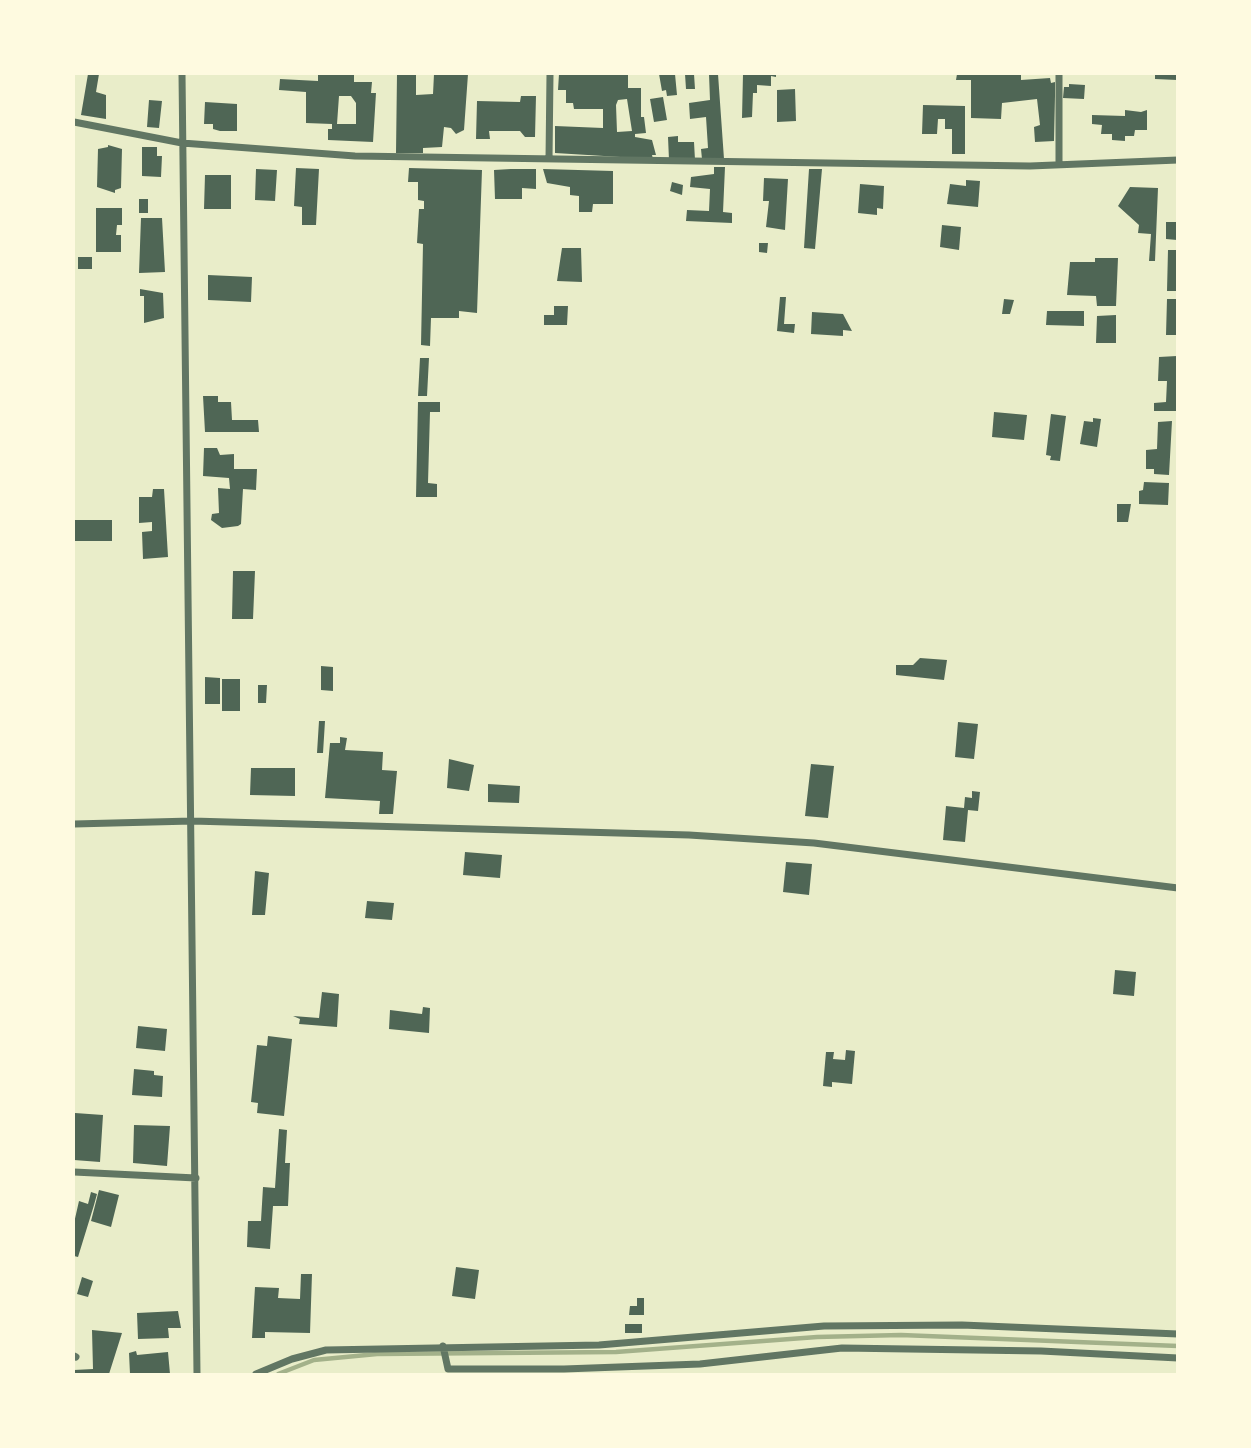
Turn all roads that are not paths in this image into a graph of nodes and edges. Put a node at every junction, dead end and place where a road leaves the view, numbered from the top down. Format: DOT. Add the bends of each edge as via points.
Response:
graph roads {
  1 [pos="182,74"];
  2 [pos="550,74"];
  3 [pos="1059,74"];
  4 [pos="74,122"];
  5 [pos="181,143"];
  6 [pos="549,159"];
  7 [pos="1178,160"];
  8 [pos="1059,165"];
  9 [pos="192,821"];
  10 [pos="74,824"];
  11 [pos="1178,888"];
  12 [pos="74,1172"];
  13 [pos="196,1178"];
  14 [pos="1178,1334"];
  15 [pos="443,1346"];
  16 [pos="1178,1358"];
  17 [pos="197,1374"];
  18 [pos="256,1374"];
  1 -- 5 [label="street"];
  2 -- 6 [label="street"];
  3 -- 8 [label="street"];
  4 -- 5 [label="street"];
  5 -- 6 [label="street" via="355,156"];
  5 -- 9 [label="street"];
  6 -- 8 [label="street"];
  7 -- 8 [label="street"];
  9 -- 10 [label="street"];
  9 -- 11 [label="street" via="556,829 800,842"];
  9 -- 13 [label="street"];
  12 -- 13 [label="street"];
  13 -- 17 [label="street"];
  14 -- 15 [label="street" via="962,1325 824,1326 599,1345"];
  15 -- 16 [label="street" via="448,1369 700,1364 842,1348"];
  15 -- 18 [label="street" via="326,1350"];
}
